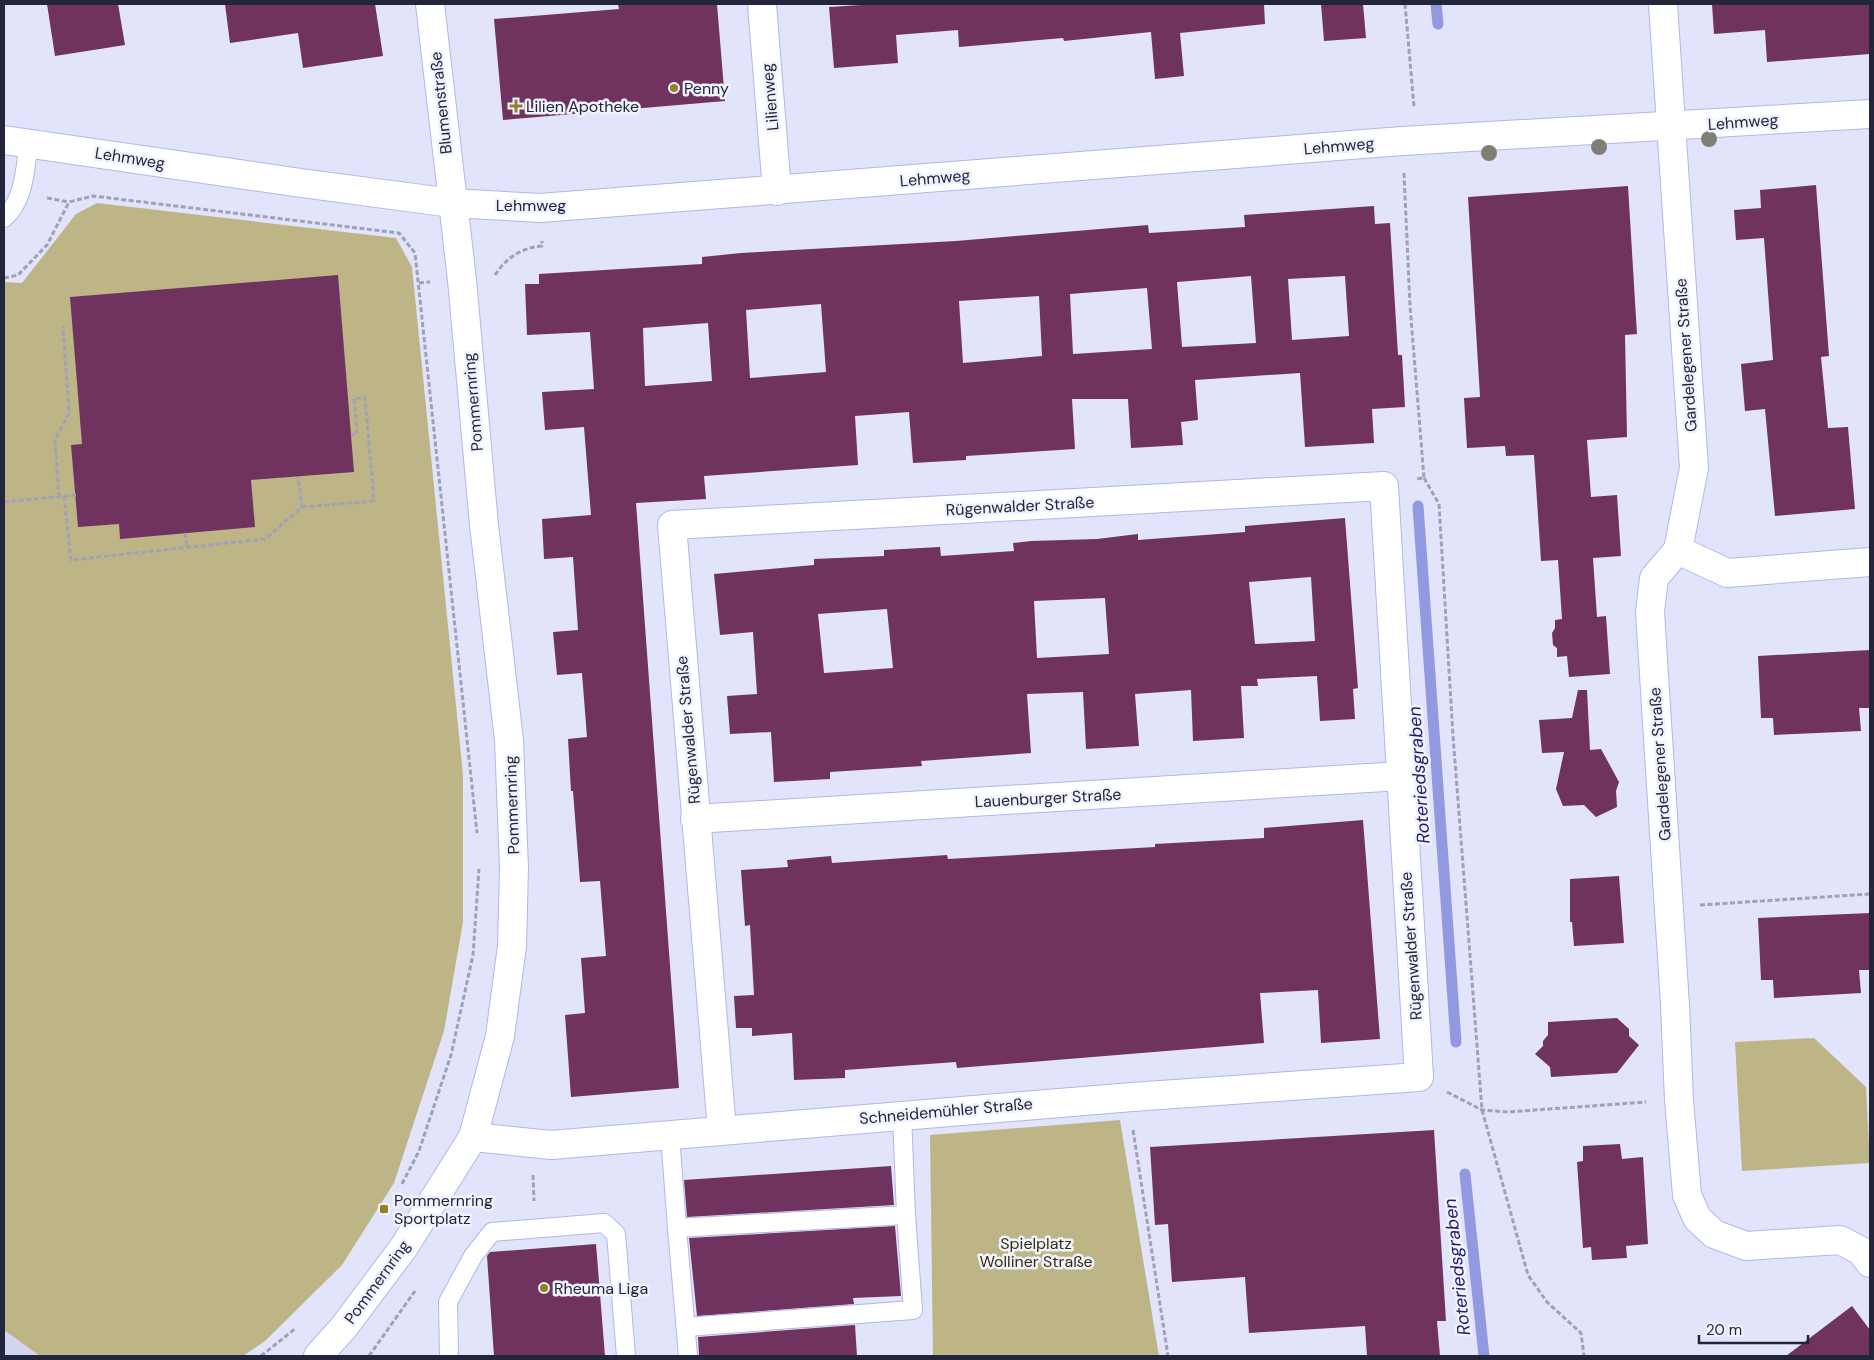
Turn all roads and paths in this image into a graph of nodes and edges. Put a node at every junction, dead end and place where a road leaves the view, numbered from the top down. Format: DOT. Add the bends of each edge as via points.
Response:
graph roads {
  1 [pos="430,4"];
  2 [pos="762,4"];
  3 [pos="1405,4"];
  4 [pos="1663,4"];
  5 [pos="1870,114"];
  6 [pos="1670,127"];
  7 [pos="16,141"];
  8 [pos="1402,141"];
  9 [pos="777,191"];
  10 [pos="452,203"];
  11 [pos="540,208"];
  12 [pos="4,218"];
  13 [pos="4,278"];
  14 [pos="462,280"];
  15 [pos="418,283"];
  16 [pos="63,326"];
  17 [pos="351,435"];
  18 [pos="298,477"];
  19 [pos="1424,478"];
  20 [pos="1384,486"];
  21 [pos="76,495"];
  22 [pos="64,496"];
  23 [pos="59,497"];
  24 [pos="4,502"];
  25 [pos="302,507"];
  26 [pos="185,533"];
  27 [pos="186,548"];
  28 [pos="1678,550"];
  29 [pos="1870,562"];
  30 [pos="1401,776"];
  31 [pos="695,819"];
  32 [pos="478,838"];
  33 [pos="479,865"];
  34 [pos="1870,894"];
  35 [pos="1670,907"];
  36 [pos="1419,1077"];
  37 [pos="1132,1096"];
  38 [pos="1679,1100"];
  39 [pos="1482,1110"];
  40 [pos="902,1115"];
  41 [pos="722,1130"];
  42 [pos="670,1134"];
  43 [pos="473,1137"];
  44 [pos="532,1168"];
  45 [pos="402,1185"];
  46 [pos="906,1215"];
  47 [pos="536,1227"];
  48 [pos="677,1228"];
  49 [pos="1870,1264"];
  50 [pos="304,1322"];
  51 [pos="686,1327"];
  52 [pos="262,1356"];
  53 [pos="318,1356"];
  54 [pos="449,1356"];
  55 [pos="626,1356"];
  56 [pos="688,1356"];
  57 [pos="1168,1356"];
  58 [pos="1584,1356"];
  1 -- 10 [label="street, Blumenstraße"];
  2 -- 9 [label="street, Lilienweg"];
  3 -- 8 [label="path" via="1415,113"];
  4 -- 6 [label="street, Gardelegener Straße"];
  5 -- 6 [label="street, Lehmweg"];
  6 -- 8 [label="street, Lehmweg"];
  6 -- 28 [label="street, Gardelegener Straße" via="1694,468"];
  7 -- 10 [label="street, Lehmweg"];
  7 -- 12 [label="lane" via="20,195"];
  8 -- 9 [label="street, Lehmweg"];
  8 -- 19 [label="path" via="1410,306"];
  9 -- 11 [label="street, Lehmweg"];
  10 -- 11 [label="street, Lehmweg"];
  10 -- 14 [label="street, Pommernring"];
  11 -- 14 [label="path" via="542,246 527,247 505,261 494,277"];
  13 -- 15 [label="path" via="18,275 47,245 69,202 93,196 399,233 415,253"];
  14 -- 15 [label="path"];
  14 -- 43 [label="street, Pommernring" via="484,525 510,740 514,868 512,946 500,1036"];
  15 -- 32 [label="path"];
  16 -- 23 [label="path" via="69,413 55,440"];
  17 -- 25 [label="path" via="357,434 354,398 365,398 374,501"];
  18 -- 25 [label="path"];
  19 -- 20 [label="path"];
  19 -- 39 [label="path" via="1438,504 1452,736"];
  20 -- 30 [label="street, Rügenwalder Straße"];
  20 -- 31 [label="street, Rügenwalder Straße" via="672,525"];
  21 -- 22 [label="path"];
  22 -- 23 [label="path"];
  22 -- 27 [label="path" via="71,560"];
  23 -- 24 [label="path"];
  25 -- 27 [label="path" via="265,539"];
  26 -- 27 [label="path"];
  28 -- 29 [label="street" via="1726,573"];
  28 -- 35 [label="street, Gardelegener Straße" via="1654,578 1650,612"];
  30 -- 31 [label="street, Lauenburger Straße"];
  30 -- 36 [label="street, Rügenwalder Straße"];
  31 -- 41 [label="street, Rügenwalder Straße"];
  33 -- 45 [label="path" via="473,955 451,1055 419,1151"];
  34 -- 35 [label="path"];
  35 -- 38 [label="street, Gardelegener Straße"];
  36 -- 37 [label="street, Schneidemühler Straße"];
  36 -- 39 [label="path"];
  37 -- 40 [label="street, Schneidemühler Straße"];
  37 -- 57 [label="path" via="1132,1125"];
  38 -- 39 [label="path" via="1508,1112"];
  38 -- 49 [label="street, Gardelegener Straße" via="1688,1196 1697,1218 1714,1234 1746,1246 1840,1240 1861,1251"];
  39 -- 58 [label="path" via="1528,1275 1547,1302 1581,1333"];
  40 -- 41 [label="street, Schneidemühler Straße"];
  40 -- 46 [label="lane"];
  41 -- 42 [label="street, Schneidemühler Straße"];
  42 -- 43 [label="street, Schneidemühler Straße" via="551,1145"];
  42 -- 48 [label="lane"];
  43 -- 53 [label="street, Pommernring" via="404,1247"];
  44 -- 47 [label="path"];
  46 -- 48 [label="lane"];
  46 -- 51 [label="lane" via="913,1310"];
  47 -- 54 [label="lane" via="492,1232 473,1256 448,1302"];
  47 -- 55 [label="lane" via="604,1223 616,1234"];
  48 -- 51 [label="lane"];
  50 -- 52 [label="path"];
  51 -- 56 [label="lane"];
}
